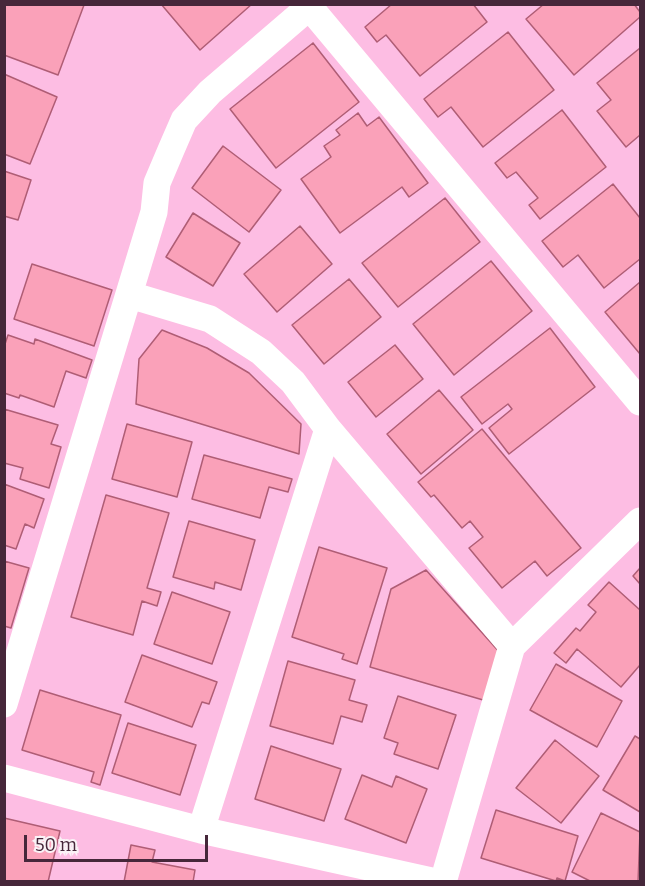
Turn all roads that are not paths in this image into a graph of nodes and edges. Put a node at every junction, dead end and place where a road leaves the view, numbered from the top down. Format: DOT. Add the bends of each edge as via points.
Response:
graph roads {
  1 [pos="308,6"];
  2 [pos="130,296"];
  3 [pos="640,402"];
  4 [pos="328,429"];
  5 [pos="640,521"];
  6 [pos="512,646"];
  7 [pos="4,704"];
  8 [pos="4,778"];
  9 [pos="201,830"];
  10 [pos="436,882"];
  11 [pos="443,882"];
  1 -- 2 [label="street" via="210,92 184,120 157,183 154,212"];
  1 -- 3 [label="street"];
  2 -- 4 [label="street" via="210,319 261,352 292,382"];
  2 -- 7 [label="street"];
  4 -- 6 [label="street"];
  4 -- 9 [label="street"];
  5 -- 6 [label="street"];
  6 -- 11 [label="street"];
  8 -- 9 [label="street"];
  9 -- 10 [label="street"];
}
